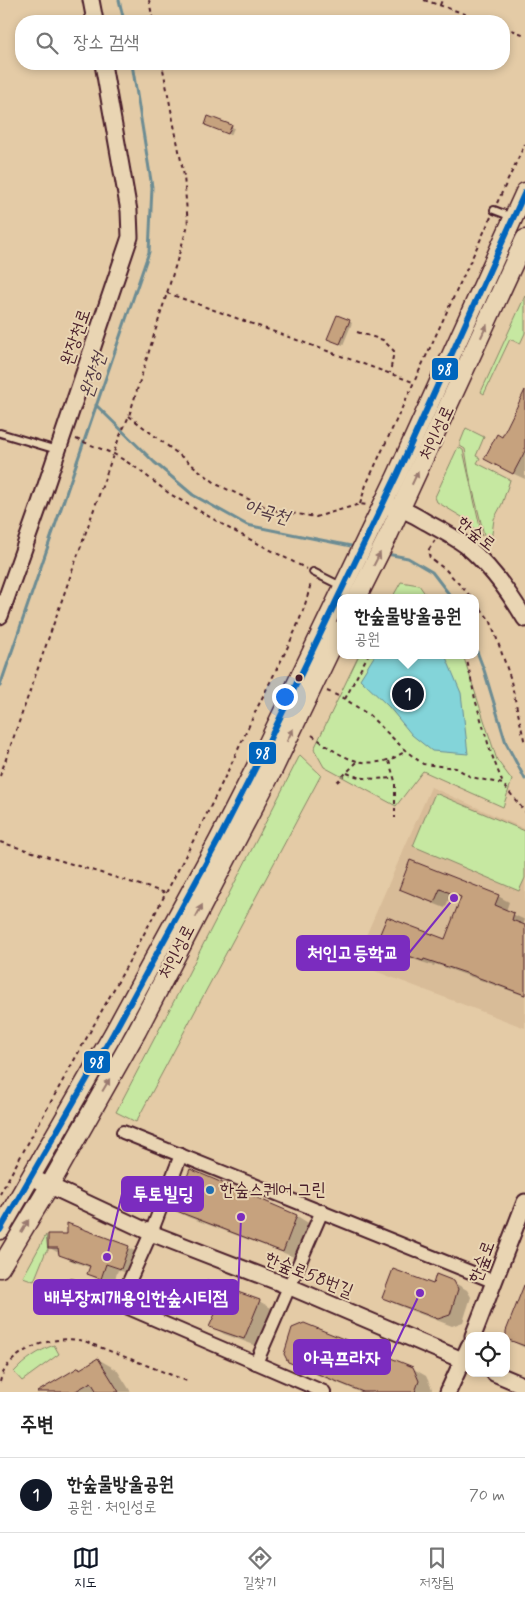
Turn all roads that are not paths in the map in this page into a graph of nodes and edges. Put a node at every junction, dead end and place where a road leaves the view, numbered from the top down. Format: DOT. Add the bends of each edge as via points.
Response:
graph roads {
  1 [pos="91,0"];
  2 [pos="94,15"];
  3 [pos="104,70"];
  4 [pos="525,192"];
  5 [pos="494,210"];
  6 [pos="519,219"];
  7 [pos="525,239"];
  8 [pos="0,433"];
  9 [pos="57,450"];
  10 [pos="382,506"];
  11 [pos="401,508"];
  12 [pos="313,572"];
  13 [pos="346,581"];
  14 [pos="340,594"];
  15 [pos="359,594"];
  16 [pos="337,600"];
  17 [pos="0,616"];
  18 [pos="525,619"];
  19 [pos="337,636"];
  20 [pos="123,1132"];
  21 [pos="181,1155"];
  22 [pos="31,1177"];
  23 [pos="50,1185"];
  24 [pos="525,1202"];
  25 [pos="322,1212"];
  26 [pos="0,1230"];
  27 [pos="151,1232"];
  28 [pos="0,1268"];
  29 [pos="495,1282"];
  30 [pos="71,1286"];
  31 [pos="288,1286"];
  32 [pos="119,1304"];
  33 [pos="475,1332"];
  34 [pos="465,1355"];
  35 [pos="465,1360"];
  36 [pos="256,1363"];
  37 [pos="465,1365"];
  38 [pos="504,1377"];
  39 [pos="525,1386"];
  40 [pos="324,1392"];
  41 [pos="448,1392"];
  42 [pos="459,1392"];
  1 -- 2 [label="street"];
  3 -- 9 [label="street, 완장천로" via="129,211 130,237"];
  4 -- 6 [label="main road, 처인성로"];
  5 -- 6 [label="lane"];
  6 -- 10 [label="main road, 처인성로"];
  11 -- 7 [label="main road, 처인성로, one-way"];
  8 -- 9 [label="lane"];
  9 -- 17 [label="street, 완장천로"];
  10 -- 11 [label="street, 한숲로"];
  10 -- 13 [label="main road, 처인성로"];
  15 -- 11 [label="main road, 처인성로, one-way"];
  11 -- 18 [label="street, 한숲로" via="465,545 486,565"];
  12 -- 13 [label="lane"];
  13 -- 14 [label="main road, 처인성로"];
  16 -- 22 [label="main road, 처인성로" via="218,841"];
  23 -- 19 [label="main road, 처인성로, one-way" via="273,770"];
  20 -- 21 [label="street"];
  21 -- 25 [label="street"];
  21 -- 27 [label="street"];
  22 -- 23 [label="street, 한숲로58번길"];
  22 -- 26 [label="main road, 처인성로"];
  23 -- 27 [label="street, 한숲로58번길"];
  28 -- 23 [label="main road, 처인성로, one-way"];
  24 -- 29 [label="street, 한숲로"];
  25 -- 29 [label="street"];
  25 -- 31 [label="street"];
  27 -- 31 [label="street, 한숲로58번길"];
  27 -- 32 [label="street"];
  29 -- 33 [label="street, 한숲로"];
  30 -- 32 [label="street"];
  31 -- 34 [label="street, 한숲로58번길"];
  31 -- 36 [label="street"];
  32 -- 36 [label="street"];
  35 -- 41 [label="street"];
  36 -- 40 [label="street"];
  37 -- 42 [label="street"];
  38 -- 39 [label="street"];
}
